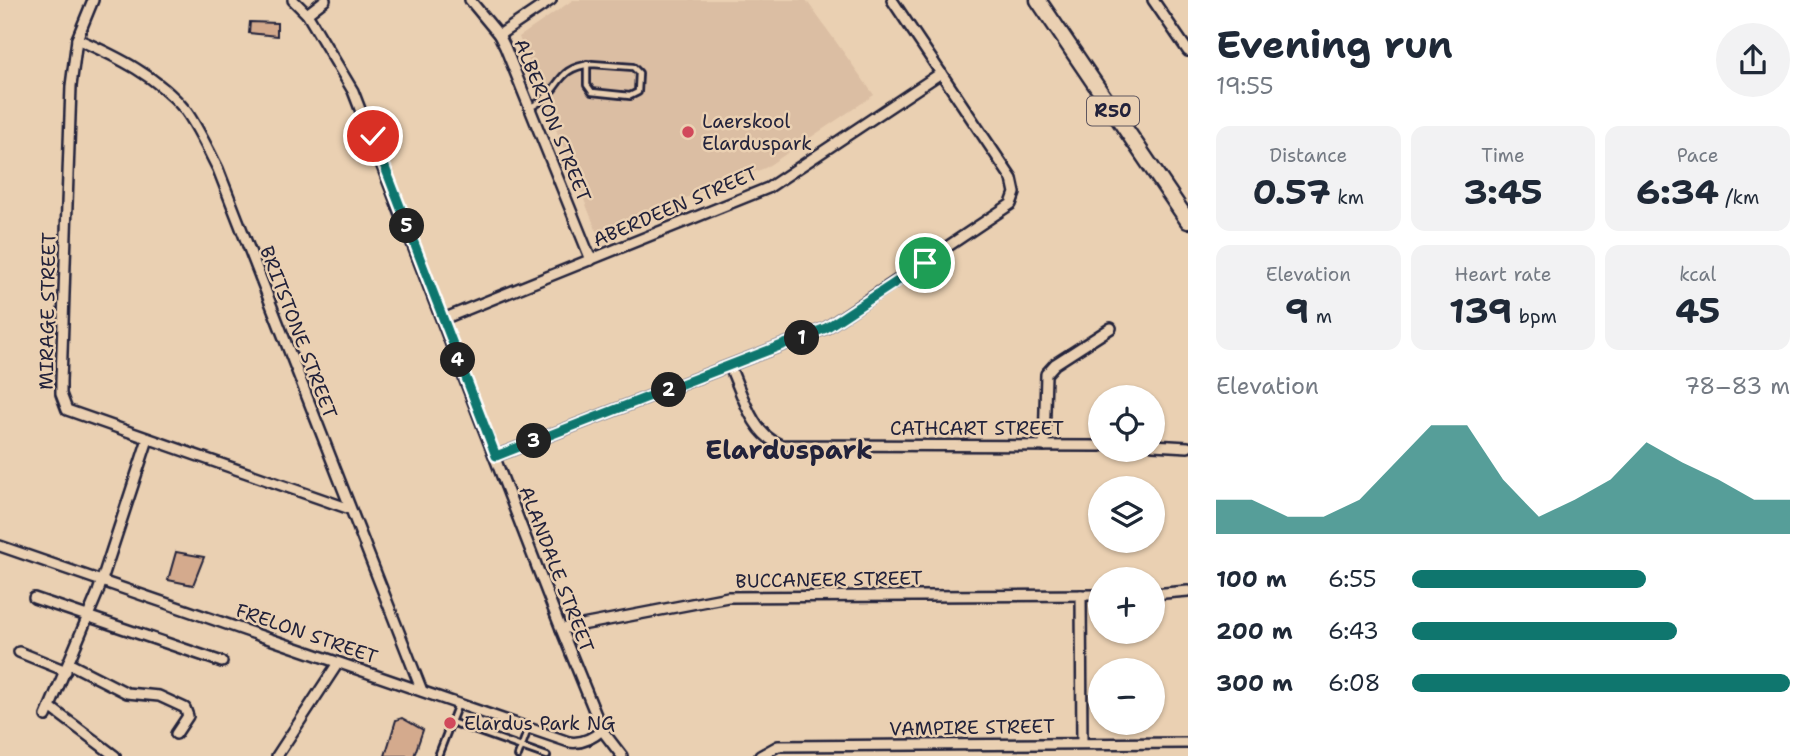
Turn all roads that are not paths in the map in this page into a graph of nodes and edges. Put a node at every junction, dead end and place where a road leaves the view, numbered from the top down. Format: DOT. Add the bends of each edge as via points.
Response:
graph roads {
  1 [pos="93,0"];
  2 [pos="293,0"];
  3 [pos="325,0"];
  4 [pos="470,0"];
  5 [pos="551,0"];
  6 [pos="892,0"];
  7 [pos="1038,0"];
  8 [pos="1153,0"];
  9 [pos="307,14"];
  10 [pos="499,35"];
  11 [pos="77,39"];
  12 [pos="1188,51"];
  13 [pos="587,64"];
  14 [pos="941,73"];
  15 [pos="531,107"];
  16 [pos="1188,221"];
  17 [pos="591,260"];
  18 [pos="443,319"];
  19 [pos="1111,328"];
  20 [pos="730,367"];
  21 [pos="148,439"];
  22 [pos="1044,446"];
  23 [pos="1088,446"];
  24 [pos="1165,446"];
  25 [pos="1188,447"];
  26 [pos="496,456"];
  27 [pos="350,509"];
  28 [pos="0,546"];
  29 [pos="102,581"];
  30 [pos="1188,592"];
  31 [pos="1165,593"];
  32 [pos="1082,595"];
  33 [pos="1088,595"];
  34 [pos="34,598"];
  35 [pos="89,616"];
  36 [pos="561,629"];
  37 [pos="19,652"];
  38 [pos="222,662"];
  39 [pos="338,663"];
  40 [pos="68,668"];
  41 [pos="422,691"];
  42 [pos="458,703"];
  43 [pos="451,722"];
  44 [pos="529,728"];
  45 [pos="602,730"];
  46 [pos="176,734"];
  47 [pos="1082,743"];
  48 [pos="1188,743"];
  49 [pos="521,748"];
  50 [pos="115,756"];
  51 [pos="277,756"];
  52 [pos="438,756"];
  53 [pos="518,756"];
  54 [pos="545,756"];
  55 [pos="622,756"];
  56 [pos="760,756"];
  1 -- 11 [label="street, MIRAGE STREET"];
  2 -- 9 [label="street, ALANDALE STREET"];
  3 -- 9 [label="street"];
  4 -- 10 [label="street, ALBERTON STREET"];
  5 -- 10 [label="street"];
  6 -- 14 [label="street"];
  7 -- 16 [label="main road, R50"];
  8 -- 12 [label="street"];
  9 -- 18 [label="street, ALANDALE STREET" via="353,91"];
  10 -- 15 [label="street, ALBERTON STREET"];
  11 -- 21 [label="street, MIRAGE STREET" via="71,86 61,394 67,410"];
  11 -- 27 [label="street, BRITSTONE STREET" via="156,83 196,126 218,169"];
  13 -- 13 [label="lane" via="637,69 638,92 630,96 592,92 587,85"];
  13 -- 15 [label="lane" via="564,73 550,96"];
  14 -- 17 [label="street, ABERDEEN STREET" via="768,188"];
  14 -- 20 [label="street" via="1012,179 1014,197 1006,209 826,328"];
  15 -- 17 [label="street, ALBERTON STREET"];
  17 -- 18 [label="street, ABERDEEN STREET"];
  18 -- 26 [label="street, ALANDALE STREET"];
  19 -- 22 [label="street" via="1046,374"];
  20 -- 22 [label="street, CATHCART STREET" via="758,428 766,439 781,445"];
  20 -- 26 [label="street"];
  21 -- 27 [label="street, MIRAGE STREET"];
  21 -- 29 [label="street"];
  22 -- 23 [label="street, CATHCART STREET"];
  24 -- 25 [label="street"];
  26 -- 36 [label="street, ALANDALE STREET"];
  27 -- 41 [label="street, BRITSTONE STREET"];
  28 -- 29 [label="street, FRELON STREET"];
  29 -- 35 [label="street"];
  29 -- 39 [label="street, FRELON STREET"];
  30 -- 31 [label="street"];
  32 -- 33 [label="street, BUCCANEER STREET"];
  32 -- 36 [label="street, BUCCANEER STREET" via="728,597"];
  32 -- 47 [label="street"];
  34 -- 35 [label="street"];
  35 -- 38 [label="street"];
  35 -- 40 [label="street"];
  36 -- 45 [label="street, ALANDALE STREET"];
  37 -- 40 [label="street"];
  39 -- 41 [label="street, FRELON STREET"];
  39 -- 51 [label="street"];
  40 -- 46 [label="street" via="127,693 159,696 185,708 188,716"];
  40 -- 50 [label="street" via="48,711"];
  41 -- 42 [label="street, FRELON STREET"];
  42 -- 43 [label="lane"];
  42 -- 44 [label="street, FRELON STREET"];
  43 -- 49 [label="lane"];
  43 -- 52 [label="lane"];
  44 -- 45 [label="street, FRELON STREET" via="575,743"];
  44 -- 49 [label="lane"];
  45 -- 55 [label="street, ALANDALE STREET"];
  47 -- 48 [label="street, VAMPIRE STREET"];
  47 -- 56 [label="street, VAMPIRE STREET" via="778,746"];
  49 -- 53 [label="lane"];
  49 -- 54 [label="lane"];
}
